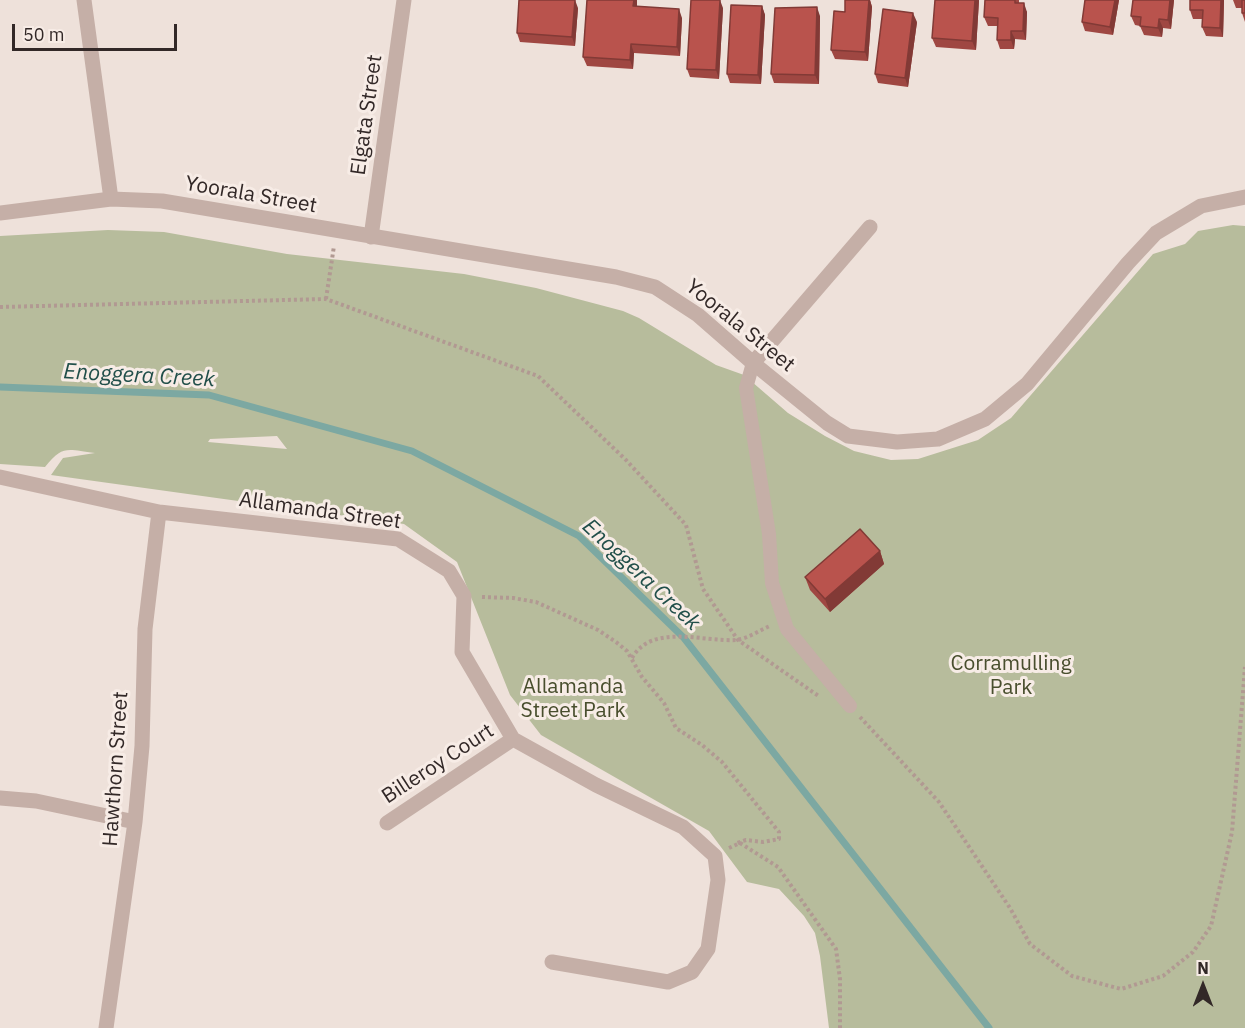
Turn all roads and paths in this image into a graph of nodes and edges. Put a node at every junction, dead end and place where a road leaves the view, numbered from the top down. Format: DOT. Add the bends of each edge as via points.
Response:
graph roads {
  1 [pos="84,0"];
  2 [pos="404,0"];
  3 [pos="1245,197"];
  4 [pos="111,199"];
  5 [pos="0,213"];
  6 [pos="870,228"];
  7 [pos="337,231"];
  8 [pos="371,237"];
  9 [pos="326,299"];
  10 [pos="0,307"];
  11 [pos="753,363"];
  12 [pos="0,477"];
  13 [pos="159,512"];
  14 [pos="464,596"];
  15 [pos="784,620"];
  16 [pos="738,640"];
  17 [pos="632,658"];
  18 [pos="1245,667"];
  19 [pos="850,706"];
  20 [pos="513,739"];
  21 [pos="0,798"];
  22 [pos="135,822"];
  23 [pos="387,823"];
  24 [pos="736,843"];
  25 [pos="715,856"];
  26 [pos="552,962"];
  27 [pos="106,1028"];
  28 [pos="840,1028"];
  1 -- 4 [label="street"];
  2 -- 8 [label="street, Elgata Street"];
  3 -- 11 [label="street, Yoorala Street" via="1201,206 1156,233 1027,384 985,419 938,438 897,442 848,436"];
  4 -- 5 [label="street, Yoorala Street"];
  4 -- 7 [label="street, Yoorala Street" via="162,201"];
  6 -- 11 [label="street"];
  7 -- 8 [label="street, Yoorala Street"];
  7 -- 9 [label="path"];
  8 -- 11 [label="street, Yoorala Street" via="655,287 698,315"];
  9 -- 10 [label="path"];
  9 -- 16 [label="path" via="538,376 626,460 686,525 703,589"];
  11 -- 15 [label="lane" via="746,388 769,534 772,583"];
  12 -- 13 [label="street, Allamanda Street"];
  13 -- 14 [label="street, Allamanda Street" via="398,539 449,571"];
  13 -- 22 [label="street, Hawthorn Street" via="145,629 142,746"];
  14 -- 17 [label="path" via="536,602 598,630"];
  14 -- 20 [label="street" via="462,652"];
  15 -- 16 [label="path"];
  15 -- 19 [label="lane" via="787,630"];
  16 -- 17 [label="path" via="664,637 652,640"];
  16 -- 19 [label="path" via="816,696"];
  17 -- 24 [label="path" via="664,703 676,728 722,762 778,832 778,839"];
  18 -- 19 [label="path" via="1232,832 1211,926 1193,952 1163,976 1120,990 1072,976 1030,944 939,802"];
  20 -- 23 [label="street, Billeroy Court"];
  20 -- 25 [label="street" via="683,827"];
  21 -- 22 [label="street" via="36,801"];
  22 -- 27 [label="street, Hawthorn Street"];
  24 -- 25 [label="path"];
  24 -- 28 [label="path" via="778,867 836,949"];
  25 -- 26 [label="street" via="718,880 708,949 692,972 668,982"];
}
